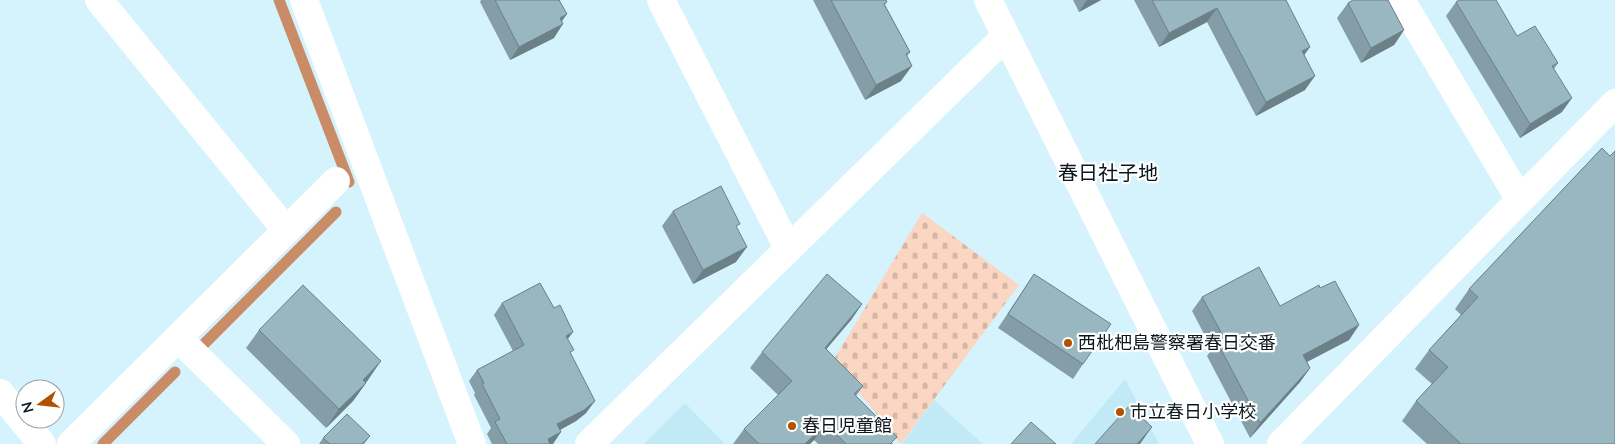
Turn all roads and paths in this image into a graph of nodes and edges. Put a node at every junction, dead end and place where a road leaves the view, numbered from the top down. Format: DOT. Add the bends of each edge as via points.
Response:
graph roads {
  1 [pos="100,0"];
  2 [pos="304,0"];
  3 [pos="661,0"];
  4 [pos="988,0"];
  5 [pos="1400,0"];
  6 [pos="1006,36"];
  7 [pos="1615,102"];
  8 [pos="336,180"];
  9 [pos="1520,200"];
  10 [pos="286,230"];
  11 [pos="788,248"];
  12 [pos="178,338"];
  13 [pos="0,393"];
  14 [pos="42,444"];
  15 [pos="72,444"];
  16 [pos="286,444"];
  17 [pos="472,444"];
  18 [pos="590,444"];
  19 [pos="1210,444"];
  20 [pos="1281,444"];
  1 -- 10 [label="street"];
  2 -- 17 [label="street"];
  3 -- 11 [label="street"];
  4 -- 6 [label="street"];
  5 -- 9 [label="street"];
  6 -- 11 [label="street"];
  6 -- 19 [label="street"];
  7 -- 9 [label="street"];
  8 -- 10 [label="street"];
  9 -- 20 [label="street"];
  10 -- 12 [label="street"];
  11 -- 18 [label="street"];
  12 -- 15 [label="street"];
  12 -- 16 [label="street"];
  13 -- 14 [label="street"];
}
